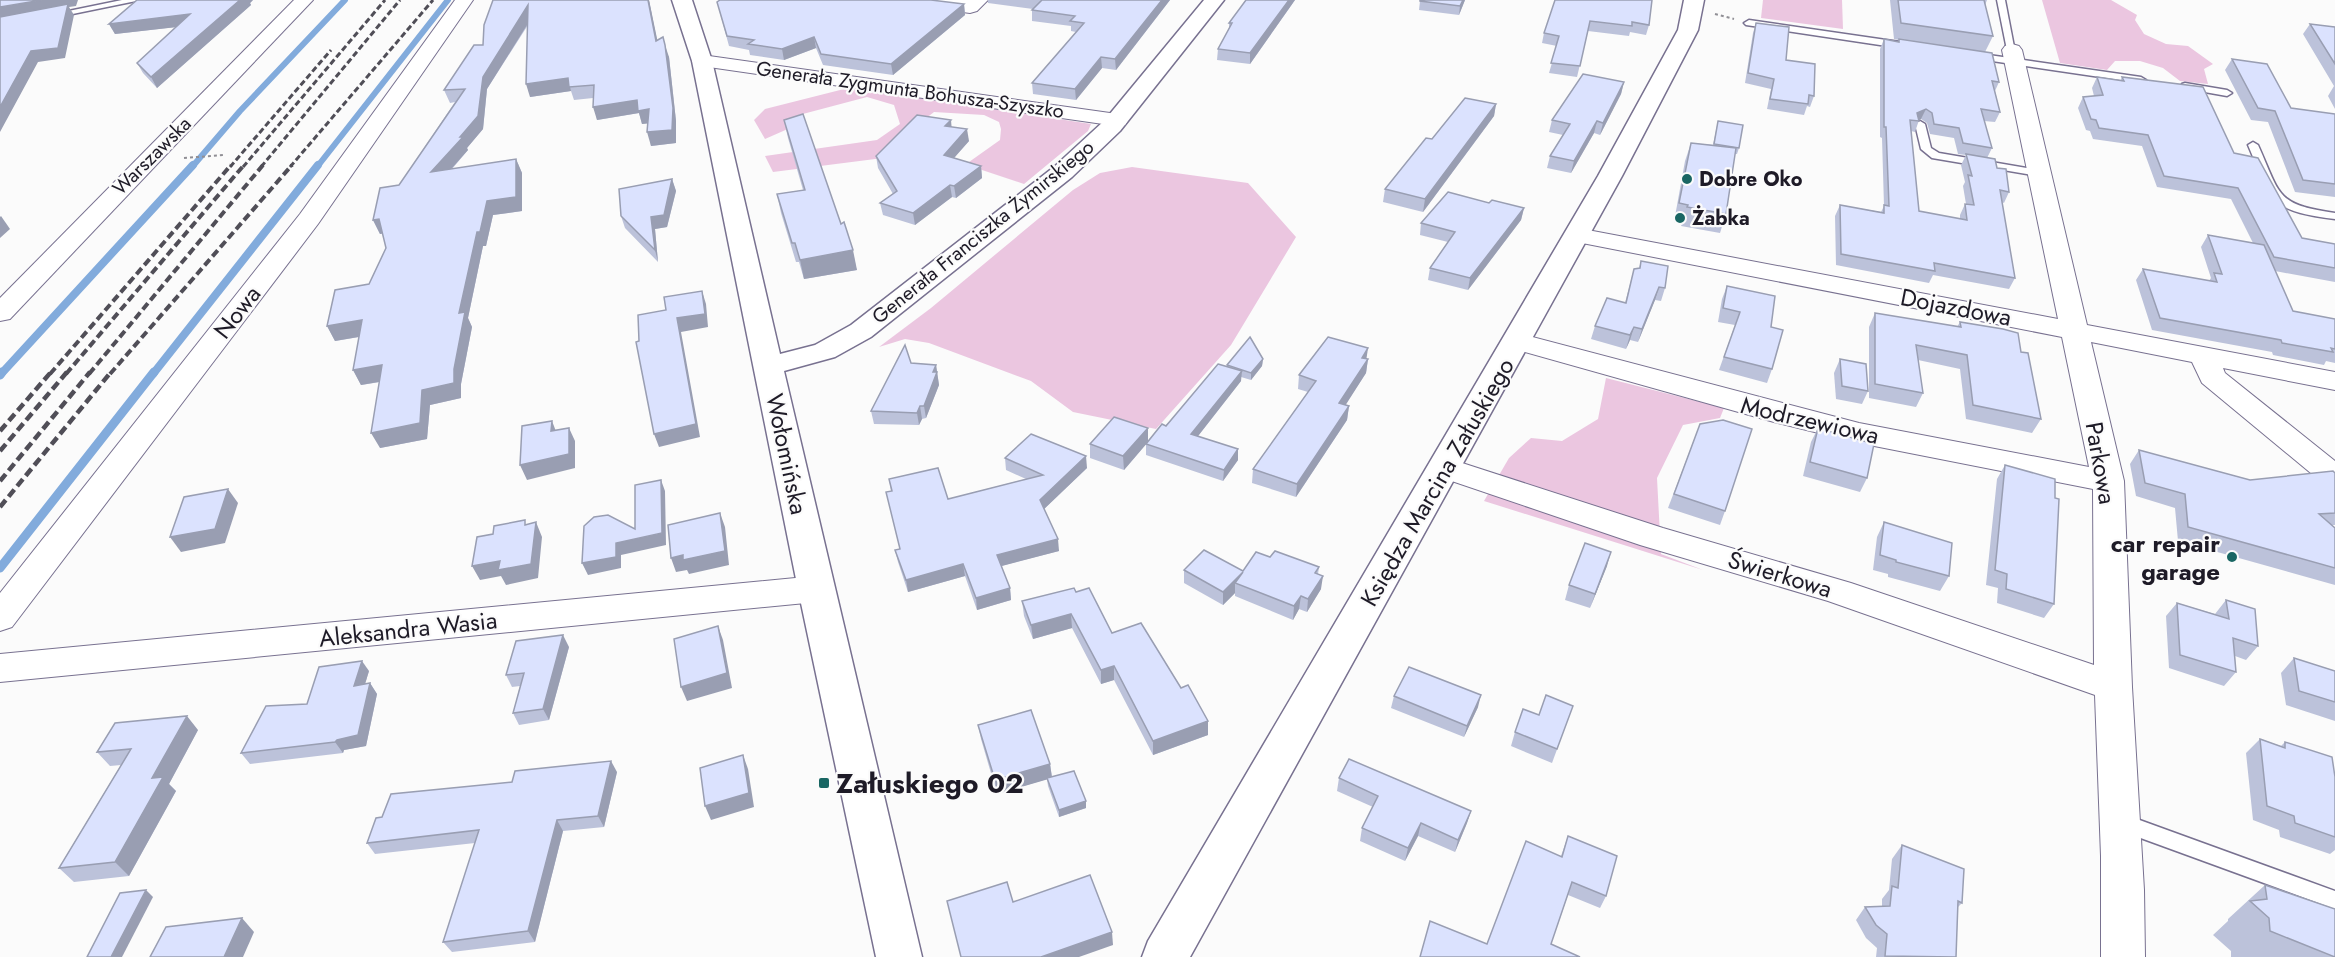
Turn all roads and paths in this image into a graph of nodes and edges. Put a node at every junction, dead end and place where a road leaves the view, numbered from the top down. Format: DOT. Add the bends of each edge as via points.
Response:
graph roads {
  1 [pos="137,0"];
  2 [pos="304,0"];
  3 [pos="464,0"];
  4 [pos="682,0"];
  5 [pos="910,0"];
  6 [pos="979,0"];
  7 [pos="1214,0"];
  8 [pos="1694,0"];
  9 [pos="2001,0"];
  10 [pos="1713,14"];
  11 [pos="46,16"];
  12 [pos="1749,23"];
  13 [pos="1909,46"];
  14 [pos="1966,54"];
  15 [pos="2013,56"];
  16 [pos="702,61"];
  17 [pos="2156,82"];
  18 [pos="2180,86"];
  19 [pos="2227,93"];
  20 [pos="1117,120"];
  21 [pos="1920,124"];
  22 [pos="2253,145"];
  23 [pos="224,155"];
  24 [pos="192,157"];
  25 [pos="2039,173"];
  26 [pos="2335,216"];
  27 [pos="1577,235"];
  28 [pos="0,313"];
  29 [pos="2073,330"];
  30 [pos="1517,341"];
  31 [pos="2203,355"];
  32 [pos="769,366"];
  33 [pos="2335,381"];
  34 [pos="1445,468"];
  35 [pos="2335,477"];
  36 [pos="2108,481"];
  37 [pos="816,590"];
  38 [pos="0,618"];
  39 [pos="0,668"];
  40 [pos="2113,686"];
  41 [pos="2121,822"];
  42 [pos="2335,900"];
  43 [pos="887,909"];
  44 [pos="887,957"];
  45 [pos="899,957"];
  46 [pos="1165,957"];
  47 [pos="2123,957"];
  1 -- 11 [label="lane"];
  2 -- 28 [label="street, Warszawska"];
  3 -- 38 [label="street, Nowa" via="309,219"];
  4 -- 16 [label="street, Wołomińska"];
  5 -- 6 [label="street" via="970,7"];
  7 -- 20 [label="street, Generała Franciszka Żymirskiego"];
  8 -- 27 [label="street, Księdza Marcina Załuskiego" via="1688,30"];
  9 -- 15 [label="lane"];
  10 -- 12 [label="path"];
  12 -- 13 [label="lane"];
  14 -- 15 [label="lane"];
  15 -- 17 [label="lane"];
  15 -- 25 [label="street, Parkowa"];
  16 -- 20 [label="street, Generała Zygmunta Bohusza-Szyszko"];
  16 -- 32 [label="street, Wołomińska"];
  18 -- 19 [label="lane"];
  20 -- 32 [label="street, Generała Franciszka Żymirskiego" via="1063,172 861,331 825,351"];
  21 -- 25 [label="lane" via="1926,149 1936,156"];
  22 -- 26 [label="lane" via="2279,201 2288,207"];
  23 -- 24 [label="path"];
  25 -- 29 [label="street, Parkowa"];
  27 -- 29 [label="street, Dojazdowa"];
  27 -- 30 [label="street, Księdza Marcina Załuskiego"];
  29 -- 31 [label="street, Dojazdowa"];
  29 -- 36 [label="street, Parkowa"];
  30 -- 34 [label="street, Księdza Marcina Załuskiego"];
  30 -- 36 [label="street, Modrzewiowa" via="1816,423"];
  31 -- 33 [label="street, Dojazdowa"];
  31 -- 35 [label="street" via="2212,377"];
  32 -- 37 [label="street, Wołomińska"];
  34 -- 40 [label="street, Świerkowa" via="1652,537 1839,592"];
  34 -- 46 [label="street, Księdza Marcina Załuskiego"];
  36 -- 40 [label="street, Parkowa"];
  37 -- 39 [label="street, Aleksandra Wasia"];
  37 -- 43 [label="street, Wołomińska"];
  40 -- 41 [label="street, Parkowa"];
  41 -- 42 [label="lane"];
  41 -- 47 [label="street, Parkowa"];
  43 -- 44 [label="street, Wołomińska"];
  43 -- 45 [label="street, Wołomińska"];
}
